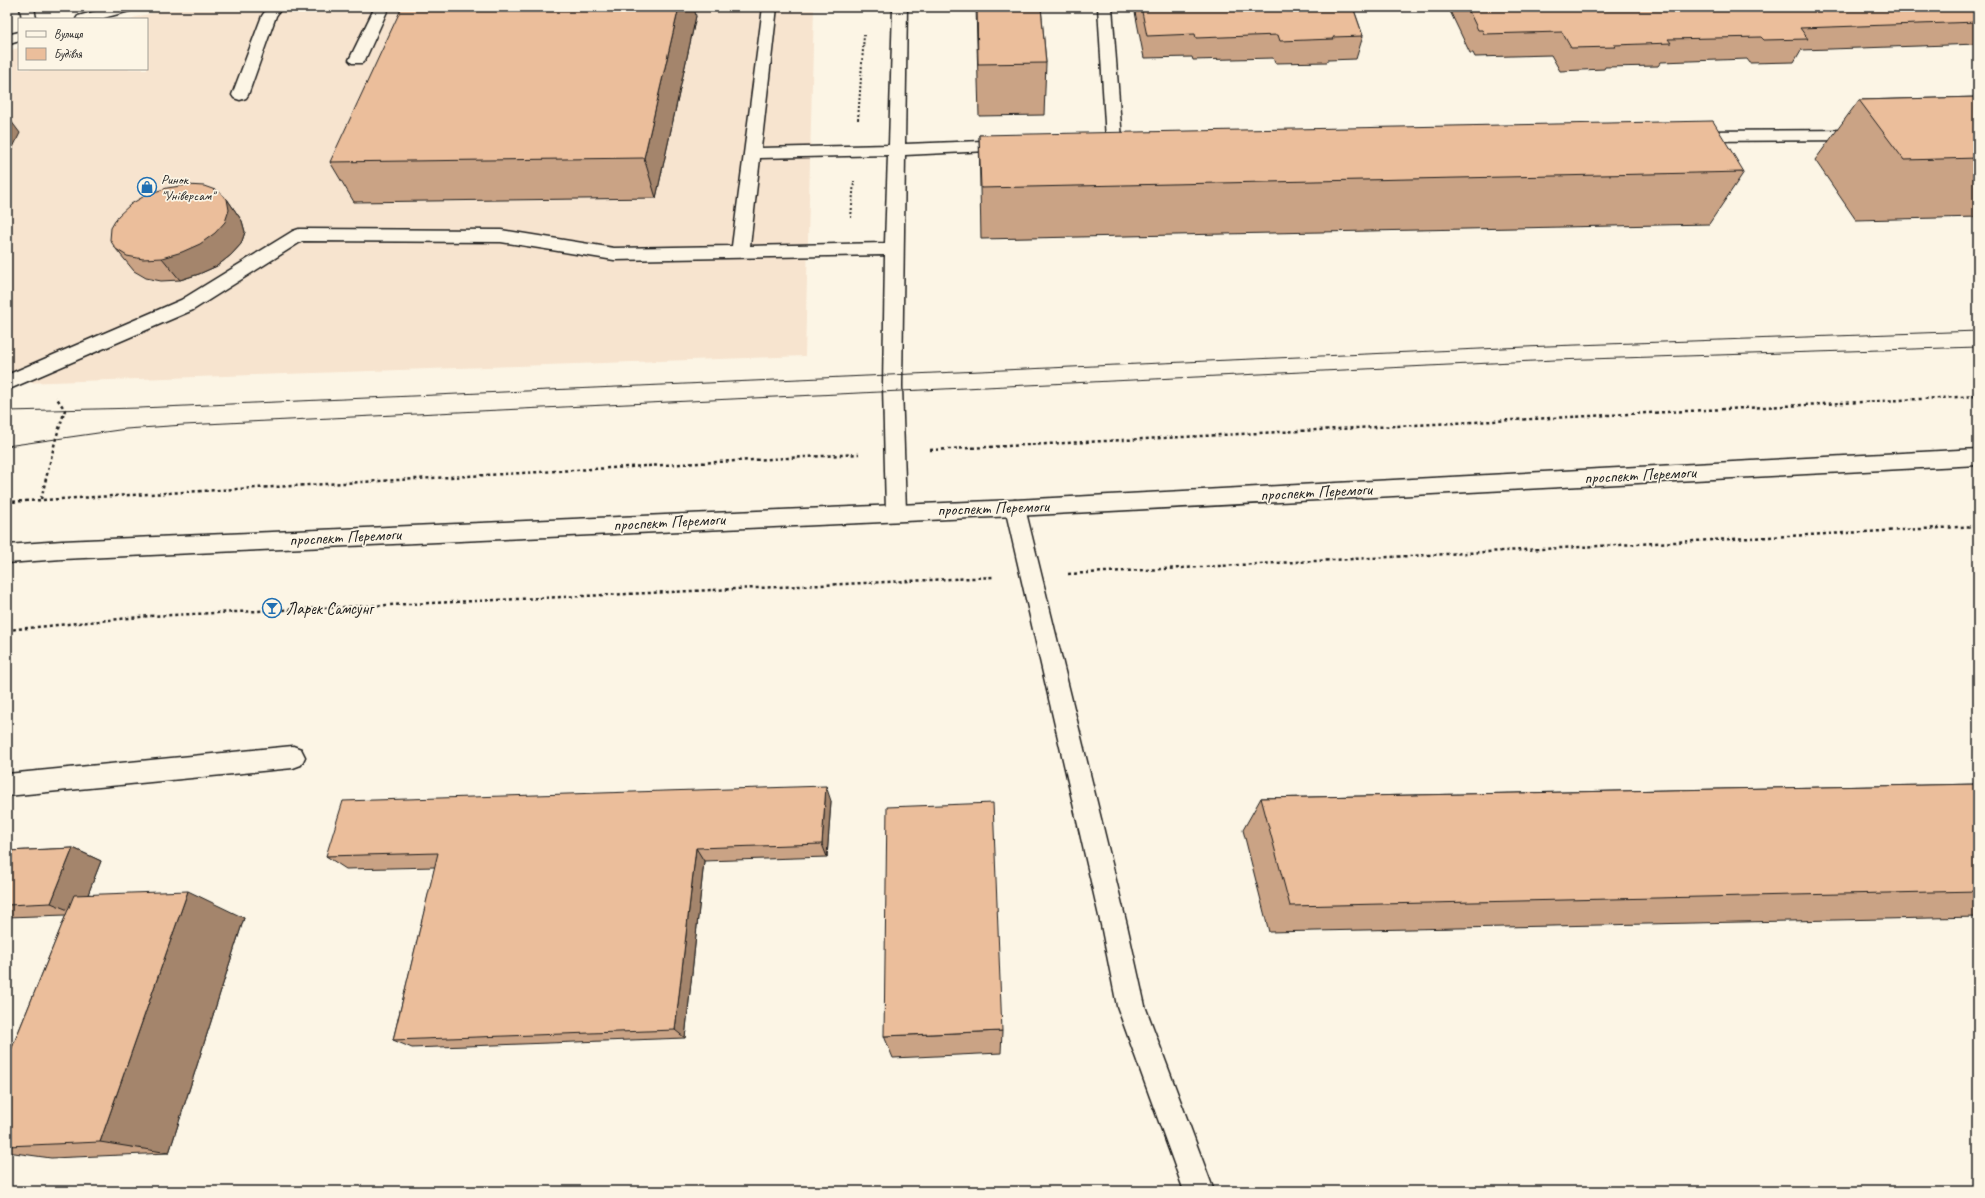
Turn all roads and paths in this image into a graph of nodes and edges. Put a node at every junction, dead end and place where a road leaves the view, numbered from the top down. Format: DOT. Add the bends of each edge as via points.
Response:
graph roads {
  1 [pos="27,7"];
  2 [pos="128,7"];
  3 [pos="275,7"];
  4 [pos="382,7"];
  5 [pos="770,7"];
  6 [pos="900,7"];
  7 [pos="1105,7"];
  8 [pos="29,18"];
  9 [pos="87,18"];
  10 [pos="18,36"];
  11 [pos="7,40"];
  12 [pos="357,60"];
  13 [pos="240,96"];
  14 [pos="1875,135"];
  15 [pos="1677,136"];
  16 [pos="1114,140"];
  17 [pos="1021,144"];
  18 [pos="897,150"];
  19 [pos="752,153"];
  20 [pos="894,249"];
  21 [pos="740,252"];
  22 [pos="38,370"];
  23 [pos="7,384"];
  24 [pos="1978,396"];
  25 [pos="893,452"];
  26 [pos="1978,456"];
  27 [pos="41,499"];
  28 [pos="7,502"];
  29 [pos="1015,508"];
  30 [pos="896,512"];
  31 [pos="7,554"];
  32 [pos="293,757"];
  33 [pos="7,785"];
  34 [pos="1199,1191"];
  1 -- 8 [label="street"];
  2 -- 9 [label="street"];
  3 -- 13 [label="street" via="269,16"];
  4 -- 12 [label="street"];
  5 -- 19 [label="street"];
  6 -- 18 [label="street"];
  7 -- 16 [label="street"];
  10 -- 11 [label="street"];
  14 -- 15 [label="street"];
  17 -- 18 [label="street"];
  18 -- 19 [label="street"];
  18 -- 20 [label="street"];
  19 -- 21 [label="street"];
  20 -- 21 [label="street"];
  20 -- 25 [label="street"];
  21 -- 22 [label="street" via="614,254 501,236 299,235 187,305"];
  22 -- 23 [label="street"];
  22 -- 27 [label="path" via="65,410"];
  24 -- 25 [label="path"];
  25 -- 27 [label="path"];
  25 -- 30 [label="street"];
  26 -- 29 [label="street, проспект Перемоги"];
  27 -- 28 [label="path"];
  29 -- 30 [label="street, проспект Перемоги"];
  29 -- 34 [label="street" via="1131,1006"];
  30 -- 31 [label="street, проспект Перемоги"];
  32 -- 33 [label="street"];
}
